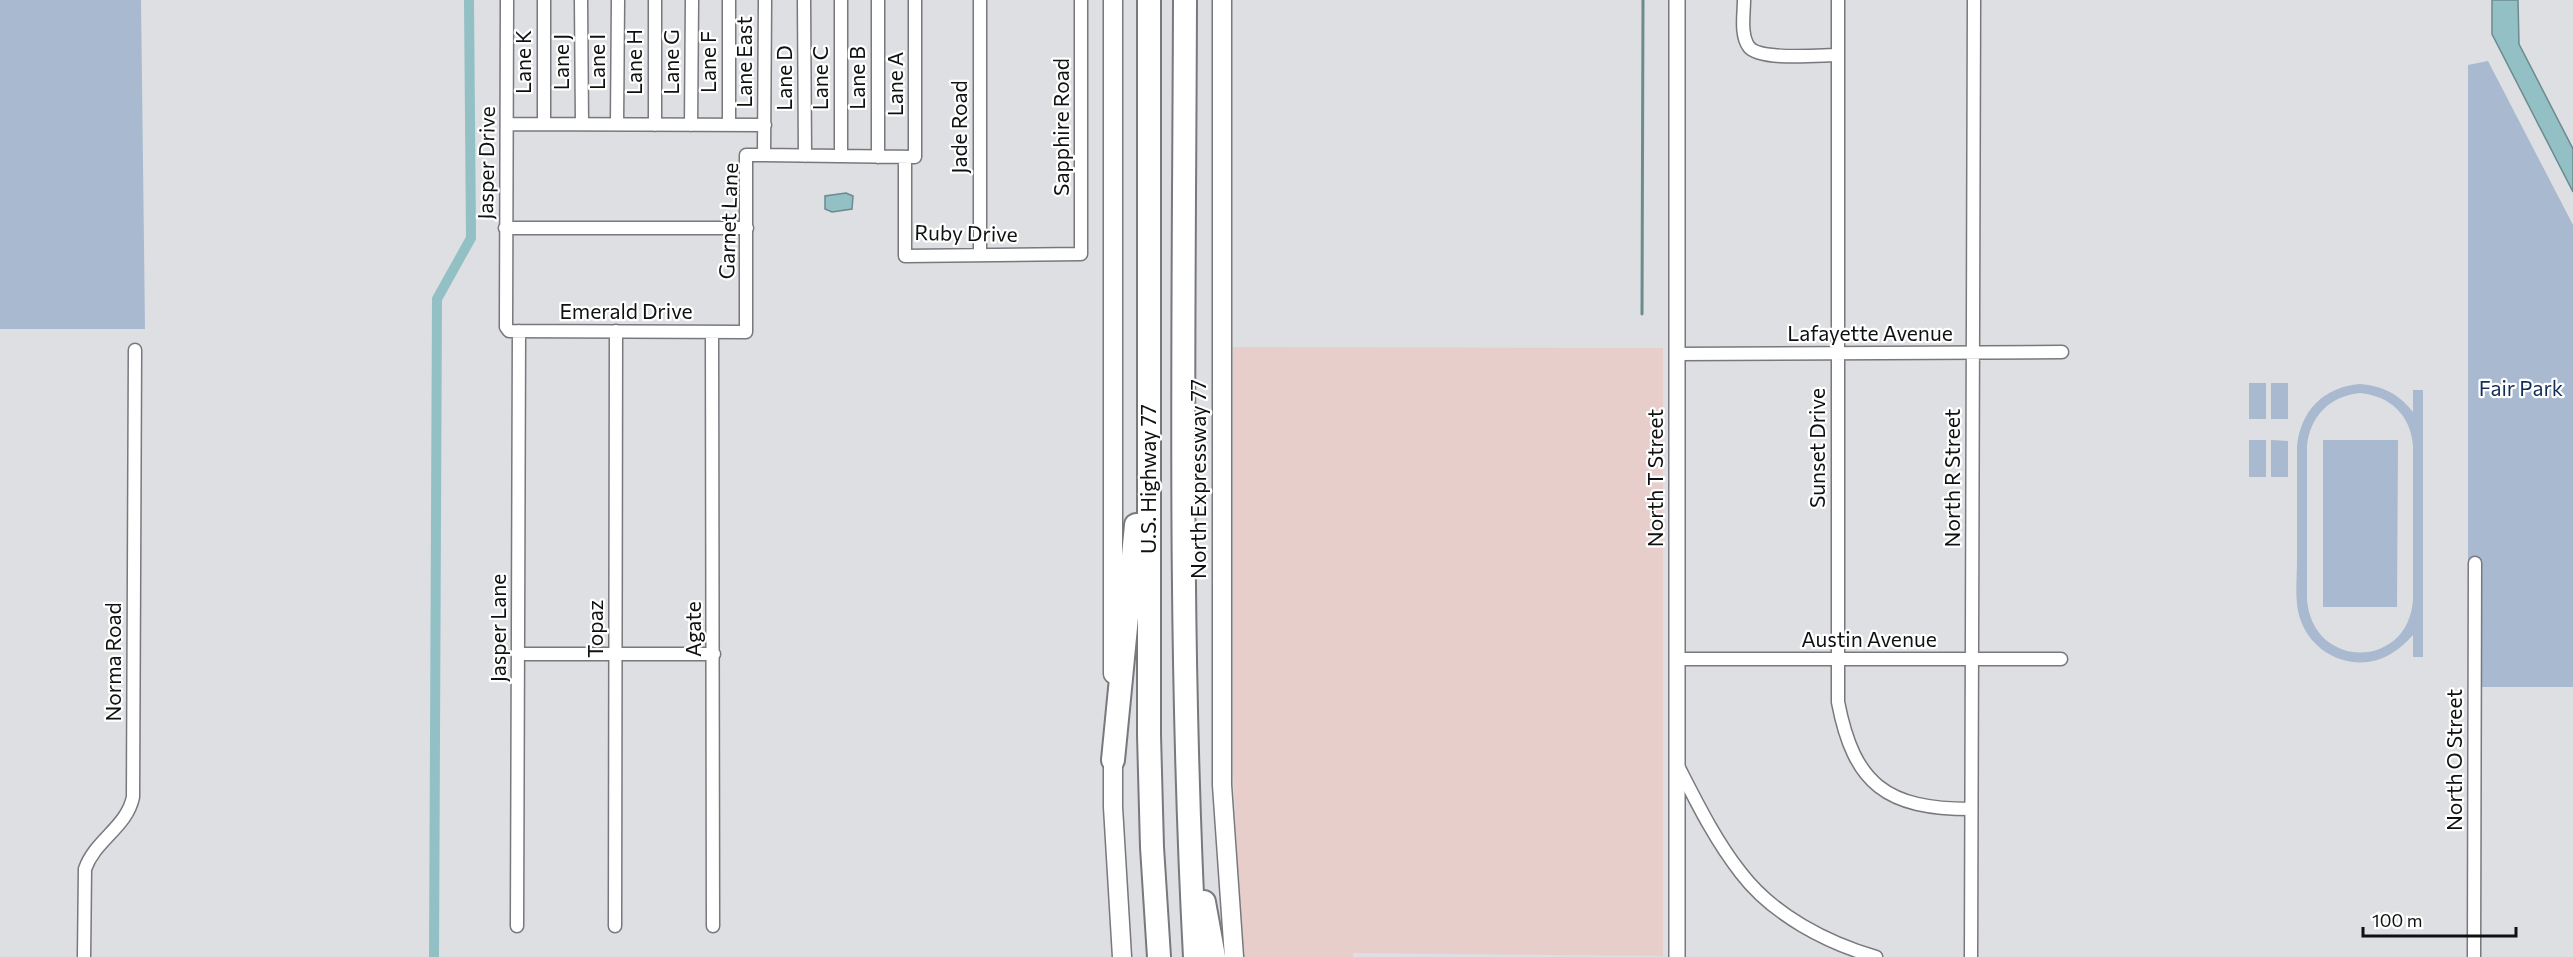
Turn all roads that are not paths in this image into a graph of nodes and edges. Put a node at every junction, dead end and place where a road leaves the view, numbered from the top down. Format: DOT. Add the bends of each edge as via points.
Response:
graph roads {
  1 [pos="507,0"];
  2 [pos="544,0"];
  3 [pos="581,0"];
  4 [pos="618,0"];
  5 [pos="655,0"];
  6 [pos="692,0"];
  7 [pos="729,0"];
  8 [pos="765,0"];
  9 [pos="804,0"];
  10 [pos="841,0"];
  11 [pos="878,0"];
  12 [pos="915,0"];
  13 [pos="980,0"];
  14 [pos="1081,0"];
  15 [pos="1113,0"];
  16 [pos="1149,0"];
  17 [pos="1185,0"];
  18 [pos="1198,0"];
  19 [pos="1222,0"];
  20 [pos="1677,0"];
  21 [pos="1744,0"];
  22 [pos="1838,0"];
  23 [pos="1974,0"];
  24 [pos="1838,55"];
  25 [pos="508,124"];
  26 [pos="544,124"];
  27 [pos="582,124"];
  28 [pos="617,124"];
  29 [pos="655,124"];
  30 [pos="691,125"];
  31 [pos="729,125"];
  32 [pos="765,125"];
  33 [pos="764,156"];
  34 [pos="805,156"];
  35 [pos="841,156"];
  36 [pos="878,157"];
  37 [pos="904,157"];
  38 [pos="1184,190"];
  39 [pos="505,228"];
  40 [pos="747,228"];
  41 [pos="980,254"];
  42 [pos="1081,254"];
  43 [pos="1149,305"];
  44 [pos="513,329"];
  45 [pos="616,332"];
  46 [pos="712,332"];
  47 [pos="746,332"];
  48 [pos="135,350"];
  49 [pos="2062,352"];
  50 [pos="1838,353"];
  51 [pos="1973,353"];
  52 [pos="1677,354"];
  53 [pos="2475,563"];
  54 [pos="518,654"];
  55 [pos="616,654"];
  56 [pos="714,654"];
  57 [pos="1677,659"];
  58 [pos="1838,659"];
  59 [pos="2061,659"];
  60 [pos="1972,660"];
  61 [pos="1113,760"];
  62 [pos="1677,764"];
  63 [pos="1971,809"];
  64 [pos="1188,816"];
  65 [pos="517,926"];
  66 [pos="615,926"];
  67 [pos="713,926"];
  68 [pos="84,957"];
  69 [pos="1122,957"];
  70 [pos="1159,957"];
  71 [pos="1195,957"];
  72 [pos="1214,957"];
  73 [pos="1234,957"];
  74 [pos="1677,957"];
  75 [pos="1876,957"];
  76 [pos="1971,957"];
  77 [pos="2474,957"];
  1 -- 25 [label="street, Jasper Drive"];
  2 -- 26 [label="street, Lane K"];
  3 -- 27 [label="street, Lane J"];
  4 -- 28 [label="street, Lane I"];
  5 -- 29 [label="street, Lane H"];
  6 -- 30 [label="street, Lane G"];
  7 -- 31 [label="street, Lane F"];
  8 -- 32 [label="street, Lane East"];
  9 -- 34 [label="street, Lane D"];
  10 -- 35 [label="street, Lane C"];
  11 -- 36 [label="street, Lane B"];
  12 -- 37 [label="street, Lane A" via="915,157"];
  13 -- 41 [label="street, Jade Road"];
  14 -- 42 [label="street, Sapphire Road"];
  15 -- 61 [label="main road"];
  16 -- 43 [label="highway, U.S. Highway 77"];
  17 -- 38 [label="highway, U.S. Highway 77"];
  18 -- 38 [label="highway"];
  19 -- 73 [label="main road, North Expressway 77" via="1222,770"];
  20 -- 52 [label="street, North T Street"];
  21 -- 24 [label="street" via="1744,36 1755,51 1772,55"];
  22 -- 24 [label="street, Sunset Drive"];
  23 -- 51 [label="street, North R Street"];
  24 -- 50 [label="street, Sunset Drive"];
  25 -- 26 [label="street"];
  25 -- 39 [label="street, Jasper Drive"];
  26 -- 27 [label="street"];
  27 -- 28 [label="street"];
  28 -- 29 [label="street"];
  29 -- 30 [label="street"];
  30 -- 31 [label="street"];
  31 -- 32 [label="street"];
  32 -- 33 [label="street, Garnet Lane"];
  33 -- 34 [label="street"];
  33 -- 40 [label="street, Garnet Lane" via="746,155"];
  34 -- 35 [label="street"];
  35 -- 36 [label="street"];
  36 -- 37 [label="street"];
  37 -- 41 [label="street, Ruby Drive" via="905,256"];
  38 -- 64 [label="highway, U.S. Highway 77"];
  39 -- 40 [label="street"];
  39 -- 44 [label="street, Jasper Drive"];
  40 -- 47 [label="street, Garnet Lane"];
  41 -- 42 [label="street, Ruby Drive"];
  43 -- 61 [label="highway" via="1139,496"];
  43 -- 70 [label="highway, U.S. Highway 77" via="1149,735"];
  44 -- 45 [label="street, Emerald Drive"];
  44 -- 54 [label="street, Jasper Lane"];
  45 -- 46 [label="street, Emerald Drive"];
  45 -- 55 [label="street, Topaz"];
  46 -- 47 [label="street, Emerald Drive"];
  46 -- 56 [label="street, Agate"];
  48 -- 68 [label="street, Norma Road" via="133,797 126,814 89,857 85,869"];
  49 -- 51 [label="street, Lafayette Avenue"];
  50 -- 51 [label="street, Lafayette Avenue"];
  50 -- 52 [label="street, Lafayette Avenue"];
  50 -- 58 [label="street, Sunset Drive"];
  51 -- 60 [label="street, North R Street"];
  52 -- 57 [label="street, North T Street"];
  53 -- 77 [label="street, North O Street"];
  54 -- 55 [label="street"];
  54 -- 65 [label="street, Jasper Lane"];
  55 -- 56 [label="street"];
  55 -- 66 [label="street, Topaz"];
  56 -- 67 [label="street, Agate"];
  57 -- 58 [label="street, Austin Avenue"];
  57 -- 62 [label="street, North T Street"];
  58 -- 60 [label="street, Austin Avenue"];
  58 -- 63 [label="street, Sunset Drive" via="1838,702 1844,733 1868,777 1888,793 1910,802 1933,808"];
  59 -- 60 [label="street, Austin Avenue"];
  60 -- 63 [label="street, North R Street"];
  61 -- 69 [label="main road"];
  62 -- 74 [label="street, North T Street"];
  62 -- 75 [label="street" via="1714,835 1742,875 1800,924 1851,950"];
  63 -- 76 [label="street, North R Street"];
  64 -- 71 [label="highway, U.S. Highway 77"];
  64 -- 72 [label="highway"];
}
